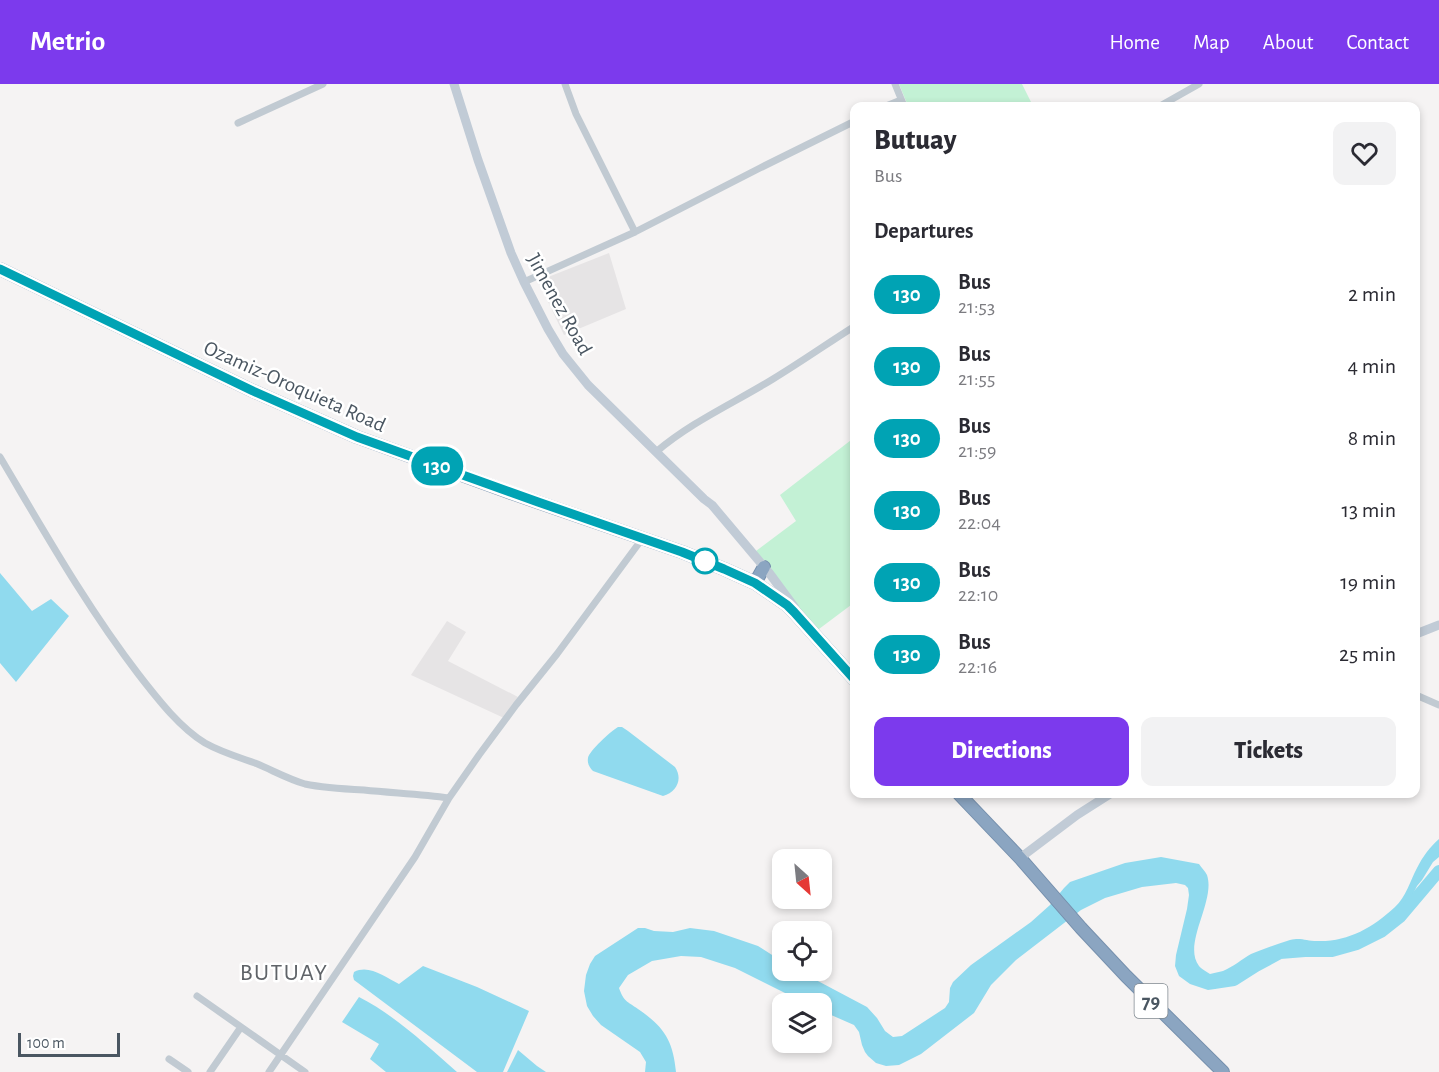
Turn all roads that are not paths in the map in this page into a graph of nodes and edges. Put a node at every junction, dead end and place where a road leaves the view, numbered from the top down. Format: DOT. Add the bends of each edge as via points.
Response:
graph roads {
  1 [pos="323,84"];
  2 [pos="454,84"];
  3 [pos="565,84"];
  4 [pos="895,84"];
  5 [pos="1199,84"];
  6 [pos="306,87"];
  7 [pos="903,102"];
  8 [pos="1167,102"];
  9 [pos="238,123"];
  10 [pos="850,123"];
  11 [pos="634,232"];
  12 [pos="0,269"];
  13 [pos="524,282"];
  14 [pos="850,329"];
  15 [pos="656,452"];
  16 [pos="0,457"];
  17 [pos="642,539"];
  18 [pos="760,574"];
  19 [pos="805,623"];
  20 [pos="1439,625"];
  21 [pos="1420,632"];
  22 [pos="850,674"];
  23 [pos="1420,697"];
  24 [pos="1439,705"];
  25 [pos="450,798"];
  26 [pos="963,798"];
  27 [pos="1104,798"];
  28 [pos="1020,858"];
  29 [pos="197,996"];
  30 [pos="240,1027"];
  31 [pos="280,1055"];
  32 [pos="169,1059"];
  33 [pos="188,1072"];
  34 [pos="210,1072"];
  35 [pos="269,1072"];
  36 [pos="306,1072"];
  37 [pos="1223,1072"];
  1 -- 6 [label="street"];
  2 -- 13 [label="main road, Jimenez Road"];
  3 -- 11 [label="street"];
  4 -- 7 [label="street"];
  5 -- 8 [label="street"];
  6 -- 9 [label="street"];
  10 -- 11 [label="street"];
  11 -- 13 [label="street"];
  12 -- 17 [label="highway, Ozamiz-Oroquieta Road" via="357,437"];
  13 -- 15 [label="main road, Jimenez Road" via="575,370"];
  14 -- 15 [label="street" via="688,428"];
  15 -- 18 [label="main road, Jimenez Road" via="704,499"];
  16 -- 25 [label="street" via="118,648 169,711 203,742 306,784"];
  17 -- 18 [label="highway, Ozamiz-Oroquieta Road"];
  17 -- 25 [label="street"];
  18 -- 19 [label="highway, Ozamiz-Oroquieta Road"];
  18 -- 19 [label="main road, Jimenez Road" via="787,596"];
  19 -- 22 [label="highway, Ozamiz-Oroquieta Road"];
  20 -- 21 [label="main road"];
  23 -- 24 [label="street"];
  25 -- 31 [label="street" via="415,857"];
  26 -- 28 [label="highway, 79"];
  27 -- 28 [label="main road"];
  28 -- 37 [label="highway, 79" via="1126,976"];
  29 -- 30 [label="street"];
  30 -- 31 [label="street"];
  30 -- 34 [label="street"];
  31 -- 35 [label="street"];
  31 -- 36 [label="street"];
  32 -- 33 [label="street"];
}
